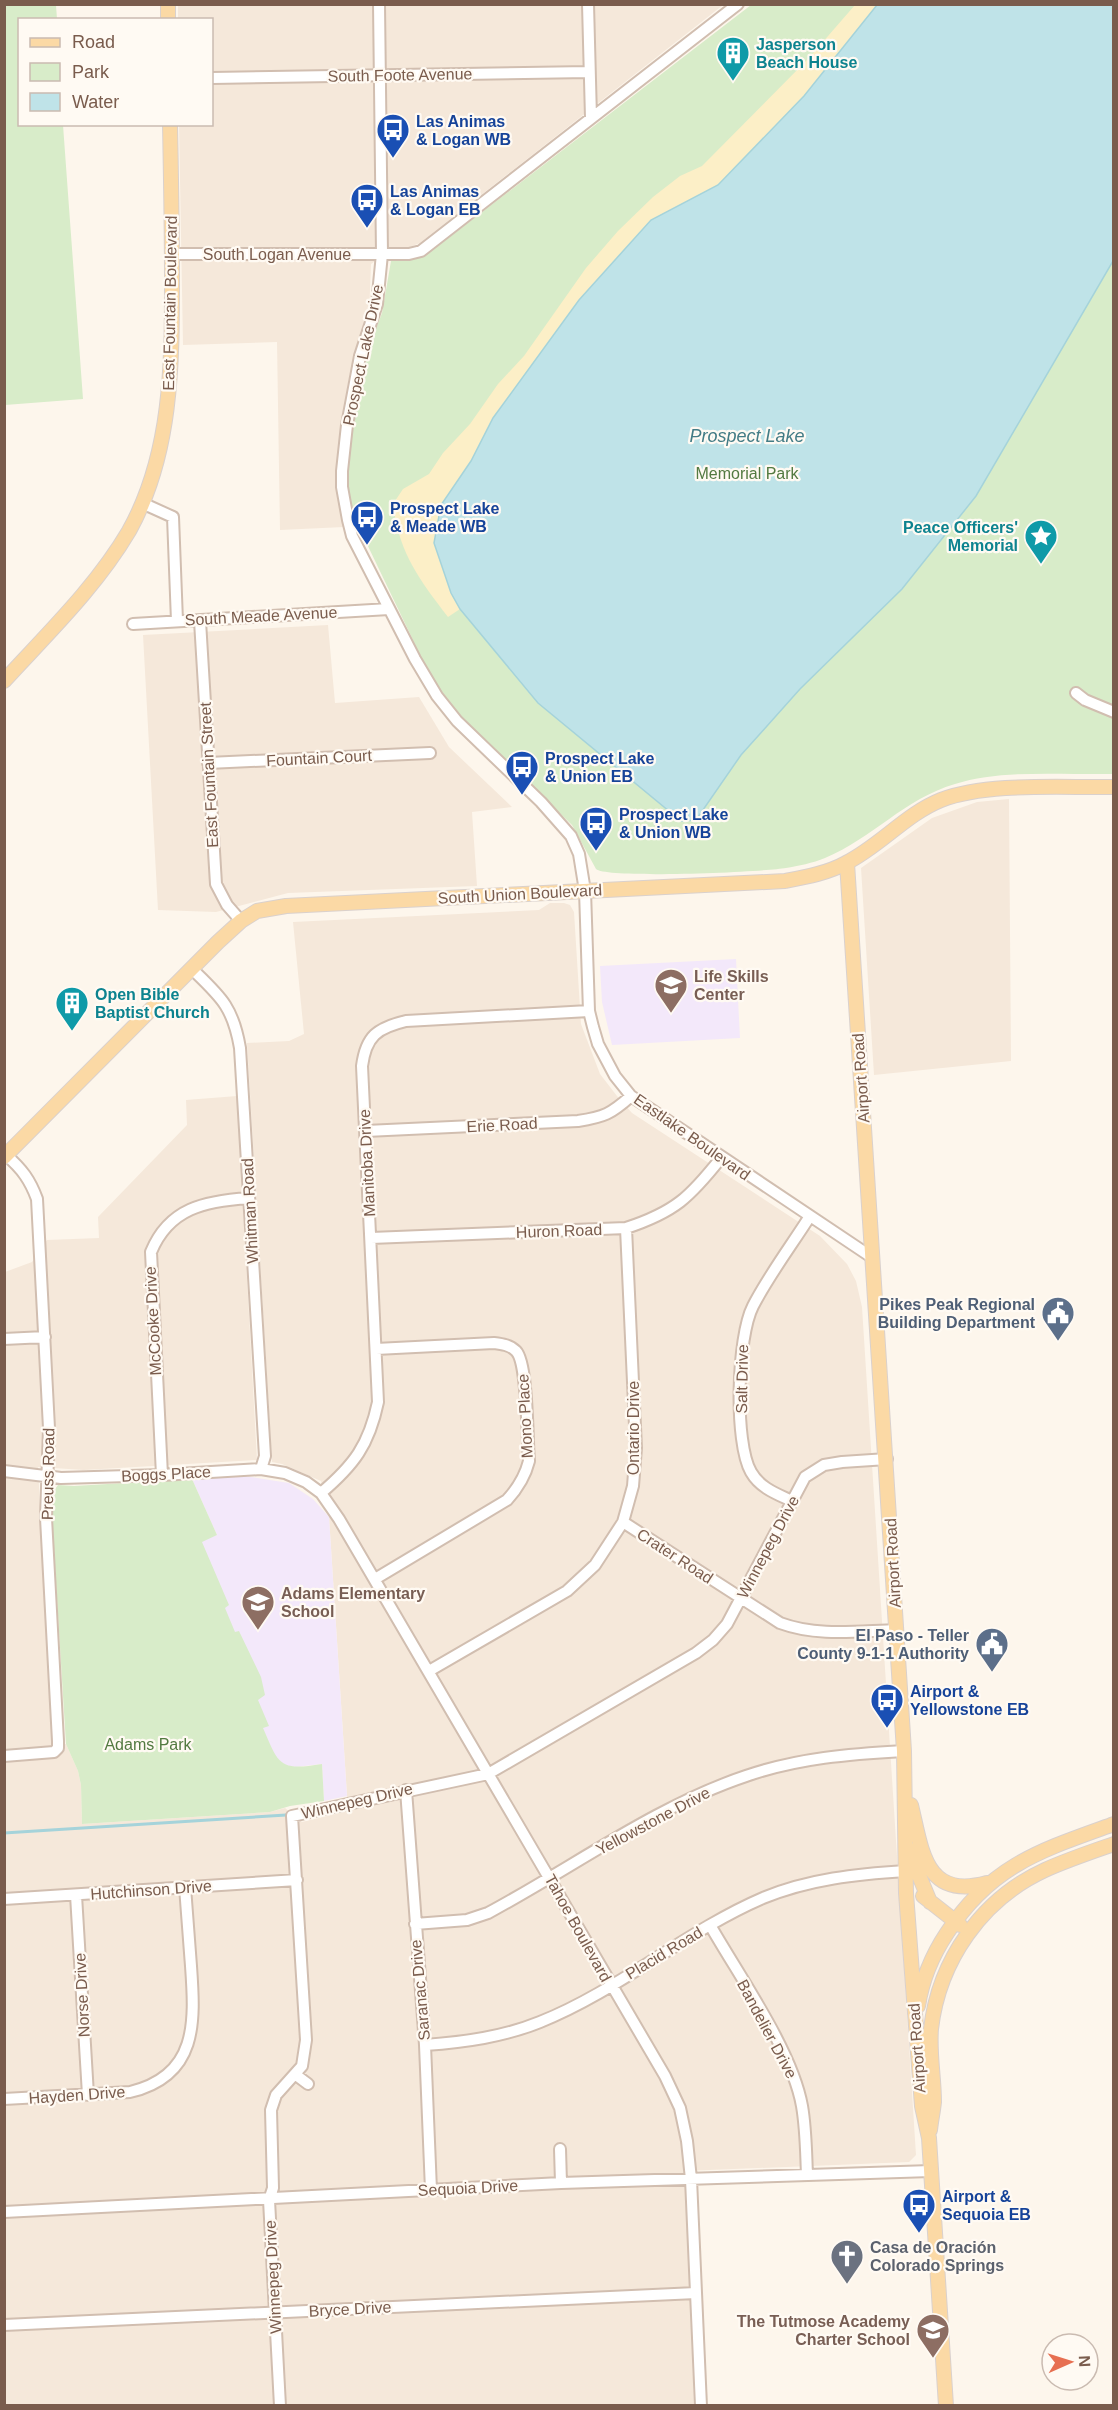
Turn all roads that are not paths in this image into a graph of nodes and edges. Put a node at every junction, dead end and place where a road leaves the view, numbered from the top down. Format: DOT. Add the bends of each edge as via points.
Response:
graph roads {
  1 [pos="379,4"];
  2 [pos="588,4"];
  3 [pos="738,4"];
  4 [pos="590,72"];
  5 [pos="380,75"];
  6 [pos="213,78"];
  7 [pos="591,118"];
  8 [pos="170,126"];
  9 [pos="382,254"];
  10 [pos="172,255"];
  11 [pos="142,503"];
  12 [pos="389,609"];
  13 [pos="177,621"];
  14 [pos="200,621"];
  15 [pos="133,624"];
  16 [pos="4,681"];
  17 [pos="1076,693"];
  18 [pos="1113,712"];
  19 [pos="429,753"];
  20 [pos="208,764"];
  21 [pos="1113,787"];
  22 [pos="846,863"];
  23 [pos="585,891"];
  24 [pos="241,921"];
  25 [pos="192,970"];
  26 [pos="589,1011"];
  27 [pos="631,1096"];
  28 [pos="366,1131"];
  29 [pos="6,1156"];
  30 [pos="721,1158"];
  31 [pos="249,1198"];
  32 [pos="810,1216"];
  33 [pos="626,1228"];
  34 [pos="371,1238"];
  35 [pos="873,1258"];
  36 [pos="45,1336"];
  37 [pos="4,1339"];
  38 [pos="376,1348"];
  39 [pos="887,1460"];
  40 [pos="261,1469"];
  41 [pos="4,1471"];
  42 [pos="162,1475"];
  43 [pos="48,1477"];
  44 [pos="321,1493"];
  45 [pos="792,1501"];
  46 [pos="623,1522"];
  47 [pos="375,1579"];
  48 [pos="740,1599"];
  49 [pos="897,1630"];
  50 [pos="429,1671"];
  51 [pos="904,1751"];
  52 [pos="4,1756"];
  53 [pos="488,1774"];
  54 [pos="905,1777"];
  55 [pos="406,1790"];
  56 [pos="914,1815"];
  57 [pos="1113,1824"];
  58 [pos="1113,1844"];
  59 [pos="906,1876"];
  60 [pos="550,1878"];
  61 [pos="297,1880"];
  62 [pos="989,1882"];
  63 [pos="186,1887"];
  64 [pos="76,1895"];
  65 [pos="4,1899"];
  66 [pos="930,1902"];
  67 [pos="955,1921"];
  68 [pos="415,1924"];
  69 [pos="710,1925"];
  70 [pos="968,1933"];
  71 [pos="610,1985"];
  72 [pos="915,2027"];
  73 [pos="425,2045"];
  74 [pos="296,2075"];
  75 [pos="161,2080"];
  76 [pos="308,2084"];
  77 [pos="170,2090"];
  78 [pos="88,2095"];
  79 [pos="4,2099"];
  80 [pos="929,2138"];
  81 [pos="560,2149"];
  82 [pos="931,2171"];
  83 [pos="807,2175"];
  84 [pos="691,2179"];
  85 [pos="561,2182"];
  86 [pos="431,2190"];
  87 [pos="269,2199"];
  88 [pos="4,2212"];
  89 [pos="696,2293"];
  90 [pos="275,2313"];
  91 [pos="4,2325"];
  92 [pos="280,2406"];
  93 [pos="701,2406"];
  94 [pos="946,2406"];
  1 -- 5 [label="street, Prospect Lake Drive"];
  2 -- 4 [label="street"];
  3 -- 7 [label="street"];
  4 -- 5 [label="street, South Foote Avenue"];
  4 -- 7 [label="street"];
  5 -- 6 [label="street, South Foote Avenue"];
  5 -- 9 [label="street, Prospect Lake Drive"];
  7 -- 9 [label="street" via="429,246 409,254"];
  8 -- 10 [label="main road, East Fountain Boulevard"];
  9 -- 10 [label="street, South Logan Avenue"];
  9 -- 12 [label="street, Prospect Lake Drive" via="377,304 357,370 347,425 342,488 352,536"];
  10 -- 11 [label="main road, East Fountain Boulevard" via="168,404 154,470"];
  11 -- 13 [label="street" via="173,517"];
  11 -- 16 [label="main road, East Fountain Boulevard" via="130,529 95,581"];
  12 -- 14 [label="street, South Meade Avenue"];
  12 -- 23 [label="street, Prospect Lake Drive" via="437,696 452,715 571,836 579,854"];
  13 -- 14 [label="street, South Meade Avenue"];
  13 -- 15 [label="street, South Meade Avenue"];
  14 -- 20 [label="street, East Fountain Street"];
  17 -- 18 [label="street"];
  19 -- 20 [label="street, Fountain Court"];
  20 -- 24 [label="street, East Fountain Street" via="216,884 227,906"];
  21 -- 22 [label="main road, South Union Boulevard" via="967,792 926,807"];
  22 -- 23 [label="main road, South Union Boulevard" via="785,881"];
  22 -- 35 [label="main road, Airport Road"];
  23 -- 24 [label="main road, South Union Boulevard" via="286,906 257,911"];
  23 -- 26 [label="street, Eastlake Boulevard"];
  24 -- 25 [label="main road, South Union Boulevard"];
  25 -- 29 [label="main road, South Union Boulevard"];
  25 -- 31 [label="street, Whitman Road" via="217,993 231,1012 237,1029"];
  26 -- 27 [label="street, Eastlake Boulevard" via="603,1055"];
  26 -- 28 [label="street, Manitoba Drive" via="387,1025 365,1047 362,1066"];
  27 -- 28 [label="street, Erie Road" via="612,1113 587,1120"];
  27 -- 30 [label="street, Eastlake Boulevard"];
  28 -- 34 [label="street, Manitoba Drive"];
  29 -- 36 [label="street, Preuss Road" via="22,1169 37,1199"];
  30 -- 32 [label="street, Eastlake Boulevard"];
  30 -- 33 [label="street, Huron Road" via="695,1191 673,1209"];
  31 -- 40 [label="street, Whitman Road" via="265,1456"];
  31 -- 42 [label="street, McCooke Drive" via="219,1200 182,1213 166,1225 151,1252"];
  32 -- 35 [label="street, Eastlake Boulevard"];
  32 -- 45 [label="street, Salt Drive" via="753,1306 741,1348 745,1460 752,1475 765,1488"];
  33 -- 34 [label="street, Huron Road"];
  33 -- 46 [label="street, Ontario Drive" via="636,1448 633,1486"];
  34 -- 38 [label="street, Manitoba Drive"];
  35 -- 39 [label="main road, Airport Road"];
  36 -- 37 [label="street"];
  36 -- 43 [label="street, Preuss Road"];
  38 -- 44 [label="street, Manitoba Drive" via="378,1402 373,1426 356,1461"];
  38 -- 47 [label="street, Mono Place" via="494,1343 515,1349 523,1367 529,1461 522,1482 507,1500"];
  39 -- 45 [label="street, Winnepeg Drive" via="825,1465 805,1477"];
  39 -- 49 [label="main road, Airport Road"];
  40 -- 42 [label="street, Boggs Place"];
  40 -- 44 [label="street, Boggs Place" via="285,1473"];
  41 -- 43 [label="street, Boggs Place"];
  42 -- 43 [label="street, Boggs Place"];
  43 -- 52 [label="street, Preuss Road" via="46,1518 58,1748 48,1753"];
  44 -- 47 [label="street, Tahoe Boulevard"];
  45 -- 48 [label="street, Winnepeg Drive"];
  46 -- 48 [label="street, Crater Road"];
  46 -- 50 [label="street, Ontario Drive" via="595,1565 567,1591"];
  47 -- 50 [label="street, Tahoe Boulevard"];
  48 -- 49 [label="street, Crater Road" via="800,1630"];
  48 -- 53 [label="street, Winnepeg Drive" via="727,1624 696,1653"];
  49 -- 51 [label="main road, Airport Road"];
  50 -- 53 [label="street, Tahoe Boulevard"];
  51 -- 54 [label="main road, Airport Road"];
  51 -- 60 [label="street, Yellowstone Drive" via="808,1759 746,1776 680,1803"];
  53 -- 55 [label="street, Winnepeg Drive"];
  53 -- 60 [label="street, Tahoe Boulevard"];
  54 -- 56 [label="main road"];
  54 -- 59 [label="main road, Airport Road"];
  55 -- 61 [label="street, Winnepeg Drive" via="292,1816"];
  55 -- 68 [label="street, Saranac Drive"];
  56 -- 62 [label="main road" via="926,1865 938,1879 962,1887"];
  56 -- 66 [label="main road" via="918,1873"];
  57 -- 62 [label="main road" via="1023,1860"];
  58 -- 70 [label="main road" via="1045,1870 1015,1887 986,1910"];
  59 -- 66 [label="main road"];
  59 -- 69 [label="street, Placid Road" via="855,1875 798,1886"];
  59 -- 72 [label="main road, Airport Road"];
  60 -- 68 [label="street, Yellowstone Drive" via="468,1920"];
  60 -- 71 [label="street, Tahoe Boulevard"];
  61 -- 63 [label="street, Hutchinson Drive"];
  61 -- 74 [label="street, Winnepeg Drive" via="306,2040"];
  62 -- 67 [label="main road"];
  63 -- 64 [label="street, Hutchinson Drive"];
  63 -- 75 [label="street, Hayden Drive" via="193,2022 185,2050"];
  64 -- 65 [label="street, Hutchinson Drive"];
  64 -- 78 [label="street, Norse Drive"];
  66 -- 67 [label="main road"];
  67 -- 70 [label="main road"];
  67 -- 72 [label="main road" via="929,1967"];
  68 -- 73 [label="street, Saranac Drive"];
  69 -- 71 [label="street, Placid Road"];
  69 -- 83 [label="street, Bandelier Drive" via="794,2078 802,2105"];
  70 -- 80 [label="main road" via="954,1954 935,2007 931,2032 934,2104"];
  71 -- 73 [label="street, Placid Road" via="542,2022 512,2032 477,2041"];
  71 -- 84 [label="street, Tahoe Boulevard" via="680,2108"];
  72 -- 80 [label="main road, Airport Road"];
  73 -- 86 [label="street, Saranac Drive"];
  74 -- 76 [label="street"];
  74 -- 87 [label="street, Winnepeg Drive" via="276,2095 271,2110 273,2188"];
  75 -- 77 [label="street"];
  75 -- 78 [label="street, Hayden Drive" via="130,2092"];
  78 -- 79 [label="street, Hayden Drive"];
  80 -- 82 [label="main road, Airport Road"];
  81 -- 85 [label="street"];
  82 -- 83 [label="street, Sequoia Drive"];
  82 -- 94 [label="main road, Airport Road"];
  83 -- 84 [label="street, Sequoia Drive"];
  84 -- 85 [label="street, Sequoia Drive"];
  84 -- 89 [label="street, Tahoe Boulevard"];
  85 -- 86 [label="street, Sequoia Drive"];
  86 -- 87 [label="street, Sequoia Drive"];
  87 -- 88 [label="street, Sequoia Drive"];
  87 -- 90 [label="street, Winnepeg Drive"];
  89 -- 90 [label="street, Bryce Drive"];
  89 -- 93 [label="street, Tahoe Boulevard"];
  90 -- 91 [label="street, Bryce Drive"];
  90 -- 92 [label="street, Winnepeg Drive"];
}
